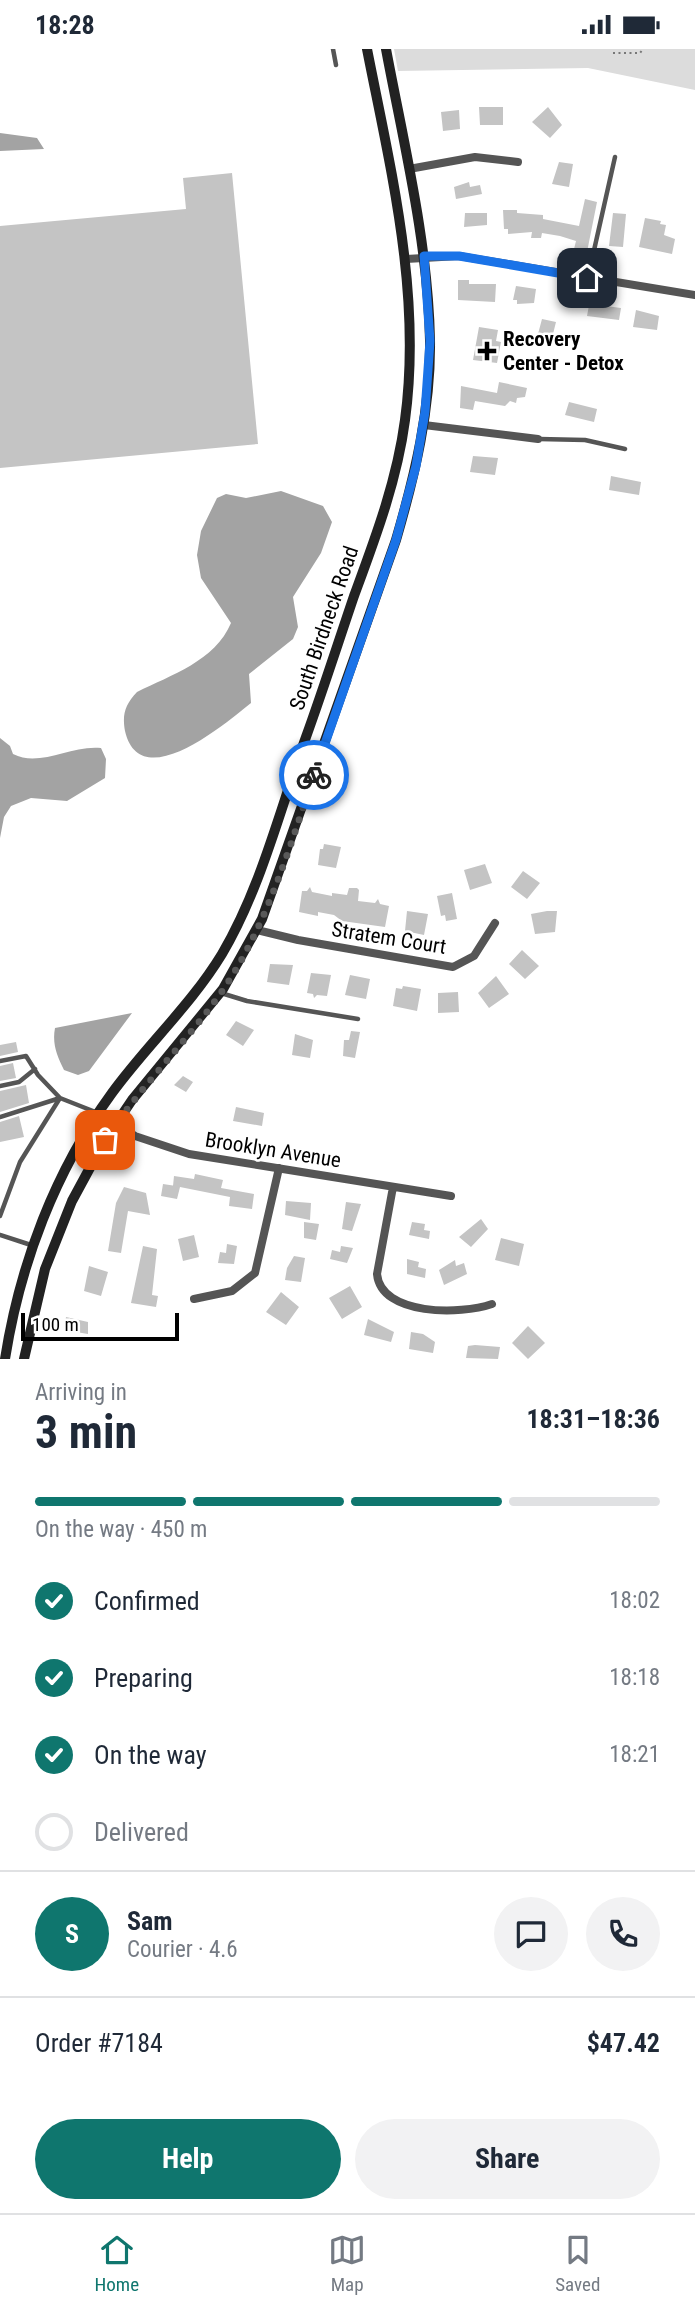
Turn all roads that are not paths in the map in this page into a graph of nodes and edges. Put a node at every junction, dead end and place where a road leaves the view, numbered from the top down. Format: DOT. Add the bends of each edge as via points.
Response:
graph roads {
  1 [pos="333,49"];
  2 [pos="366,49"];
  3 [pos="386,49"];
  4 [pos="336,65"];
  5 [pos="615,157"];
  6 [pos="519,162"];
  7 [pos="409,169"];
  8 [pos="424,256"];
  9 [pos="406,259"];
  10 [pos="587,278"];
  11 [pos="695,295"];
  12 [pos="424,425"];
  13 [pos="538,439"];
  14 [pos="625,449"];
  15 [pos="495,923"];
  16 [pos="257,930"];
  17 [pos="220,993"];
  18 [pos="358,1019"];
  19 [pos="0,1061"];
  20 [pos="35,1069"];
  21 [pos="0,1086"];
  22 [pos="60,1098"];
  23 [pos="98,1113"];
  24 [pos="0,1117"];
  25 [pos="116,1123"];
  26 [pos="279,1168"];
  27 [pos="393,1187"];
  28 [pos="451,1196"];
  29 [pos="0,1216"];
  30 [pos="0,1235"];
  31 [pos="32,1246"];
  32 [pos="194,1299"];
  33 [pos="492,1304"];
  34 [pos="5,1359"];
  35 [pos="24,1359"];
  1 -- 4 [label="lane"];
  2 -- 9 [label="main road, South Birdneck Road"];
  3 -- 7 [label="main road, South Birdneck Road"];
  5 -- 10 [label="lane"];
  6 -- 7 [label="street" via="475,157"];
  7 -- 8 [label="main road, South Birdneck Road"];
  8 -- 9 [label="street"];
  8 -- 10 [label="street" via="459,256"];
  8 -- 12 [label="main road, South Birdneck Road" via="430,341"];
  9 -- 23 [label="main road, South Birdneck Road" via="410,369 405,422 391,485 252,890 205,980"];
  10 -- 11 [label="street"];
  12 -- 13 [label="street"];
  12 -- 16 [label="main road, South Birdneck Road" via="396,540"];
  13 -- 14 [label="lane" via="584,440"];
  15 -- 16 [label="street, Stratem Court" via="474,957 453,967"];
  16 -- 17 [label="main road, South Birdneck Road"];
  17 -- 18 [label="lane"];
  17 -- 25 [label="main road, South Birdneck Road"];
  19 -- 20 [label="lane" via="26,1056"];
  20 -- 21 [label="lane" via="19,1082"];
  20 -- 22 [label="lane"];
  22 -- 23 [label="lane"];
  22 -- 24 [label="lane"];
  22 -- 29 [label="lane" via="20,1162"];
  23 -- 25 [label="street, Brooklyn Avenue"];
  23 -- 31 [label="main road, South Birdneck Road"];
  25 -- 26 [label="street, Brooklyn Avenue" via="135,1136 189,1154"];
  25 -- 35 [label="main road, South Birdneck Road" via="58,1233"];
  26 -- 27 [label="street, Brooklyn Avenue"];
  26 -- 32 [label="street" via="255,1273 232,1291"];
  27 -- 28 [label="street, Brooklyn Avenue"];
  27 -- 33 [label="street" via="377,1274 385,1296 405,1305 444,1309"];
  30 -- 31 [label="lane"];
  31 -- 34 [label="main road, South Birdneck Road"];
}
